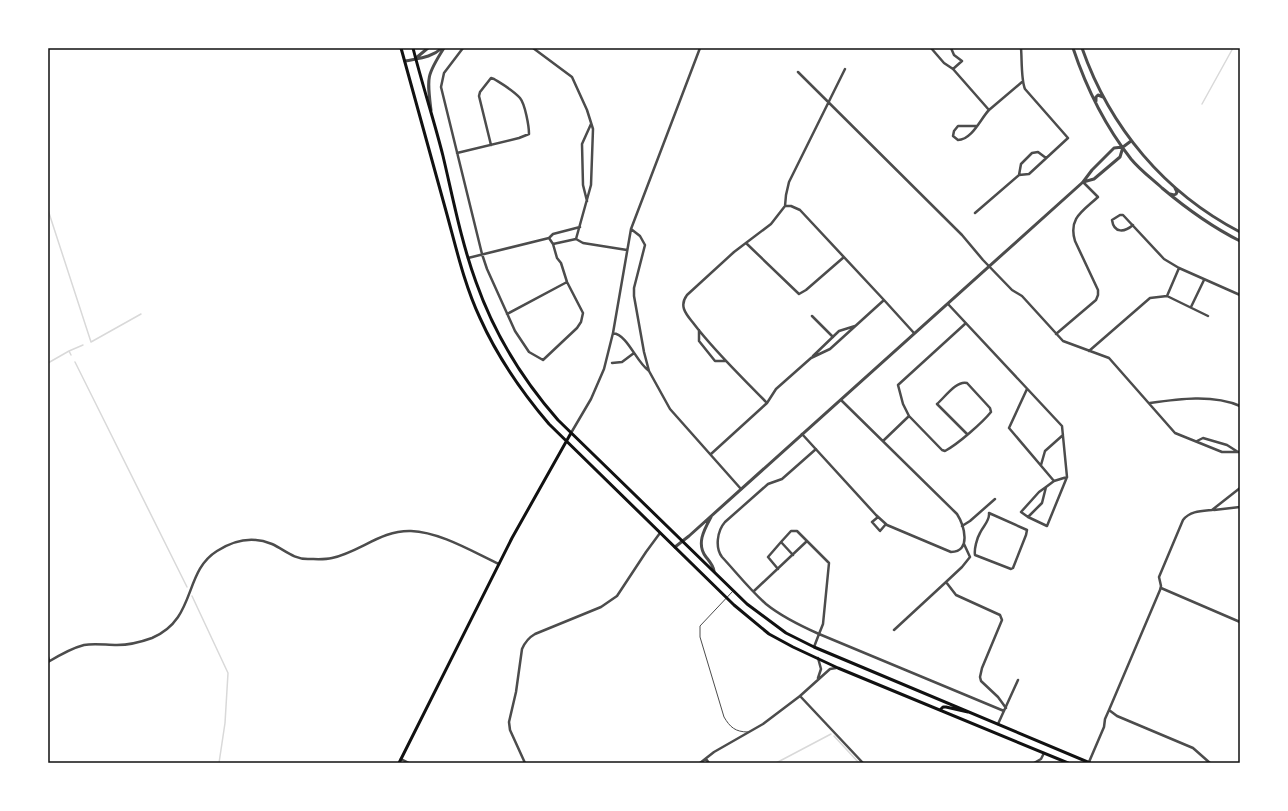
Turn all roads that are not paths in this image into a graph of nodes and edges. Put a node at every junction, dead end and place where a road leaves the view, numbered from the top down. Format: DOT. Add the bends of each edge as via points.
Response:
graph roads {
  1 [pos="402,48"];
  2 [pos="413,48"];
  3 [pos="428,48"];
  4 [pos="443,48"];
  5 [pos="463,48"];
  6 [pos="533,48"];
  7 [pos="700,48"];
  8 [pos="931,48"];
  9 [pos="951,48"];
  10 [pos="1021,48"];
  11 [pos="1073,48"];
  12 [pos="1082,48"];
  13 [pos="416,58"];
  14 [pos="405,61"];
  15 [pos="845,69"];
  16 [pos="953,69"];
  17 [pos="798,72"];
  18 [pos="1022,82"];
  19 [pos="1104,98"];
  20 [pos="828,102"];
  21 [pos="1096,103"];
  22 [pos="989,110"];
  23 [pos="432,114"];
  24 [pos="591,124"];
  25 [pos="977,126"];
  26 [pos="1131,141"];
  27 [pos="491,146"];
  28 [pos="1123,147"];
  29 [pos="457,153"];
  30 [pos="1046,158"];
  31 [pos="1019,175"];
  32 [pos="1083,182"];
  33 [pos="1174,186"];
  34 [pos="1168,193"];
  35 [pos="587,202"];
  36 [pos="786,206"];
  37 [pos="975,213"];
  38 [pos="1133,225"];
  39 [pos="580,227"];
  40 [pos="631,229"];
  41 [pos="1240,232"];
  42 [pos="549,238"];
  43 [pos="576,239"];
  44 [pos="1240,241"];
  45 [pos="746,243"];
  46 [pos="553,244"];
  47 [pos="626,250"];
  48 [pos="482,254"];
  49 [pos="844,257"];
  50 [pos="468,258"];
  51 [pos="990,267"];
  52 [pos="1179,268"];
  53 [pos="1204,280"];
  54 [pos="567,282"];
  55 [pos="1240,295"];
  56 [pos="1167,296"];
  57 [pos="884,300"];
  58 [pos="948,304"];
  59 [pos="1191,307"];
  60 [pos="507,314"];
  61 [pos="812,316"];
  62 [pos="1208,316"];
  63 [pos="966,323"];
  64 [pos="857,325"];
  65 [pos="699,330"];
  66 [pos="613,333"];
  67 [pos="914,333"];
  68 [pos="1056,334"];
  69 [pos="833,337"];
  70 [pos="1089,351"];
  71 [pos="634,353"];
  72 [pos="811,358"];
  73 [pos="726,361"];
  74 [pos="612,363"];
  75 [pos="649,371"];
  76 [pos="1027,389"];
  77 [pos="841,400"];
  78 [pos="767,402"];
  79 [pos="1149,403"];
  80 [pos="1240,406"];
  81 [pos="909,416"];
  82 [pos="571,434"];
  83 [pos="802,434"];
  84 [pos="967,434"];
  85 [pos="1063,436"];
  86 [pos="883,441"];
  87 [pos="566,442"];
  88 [pos="1196,442"];
  89 [pos="816,449"];
  90 [pos="1239,452"];
  91 [pos="711,454"];
  92 [pos="1041,466"];
  93 [pos="1067,477"];
  94 [pos="1054,481"];
  95 [pos="1046,487"];
  96 [pos="1240,488"];
  97 [pos="742,489"];
  98 [pos="995,500"];
  99 [pos="1240,507"];
  100 [pos="1212,510"];
  101 [pos="989,513"];
  102 [pos="713,514"];
  103 [pos="878,517"];
  104 [pos="1028,517"];
  105 [pos="886,524"];
  106 [pos="962,526"];
  107 [pos="660,533"];
  108 [pos="682,541"];
  109 [pos="807,541"];
  110 [pos="781,542"];
  111 [pos="964,544"];
  112 [pos="675,547"];
  113 [pos="793,555"];
  114 [pos="499,564"];
  115 [pos="778,569"];
  116 [pos="714,571"];
  117 [pos="946,582"];
  118 [pos="1161,588"];
  119 [pos="733,590"];
  120 [pos="754,591"];
  121 [pos="726,598"];
  122 [pos="1240,622"];
  123 [pos="894,630"];
  124 [pos="820,634"];
  125 [pos="814,647"];
  126 [pos="48,657"];
  127 [pos="818,658"];
  128 [pos="49,661"];
  129 [pos="838,668"];
  130 [pos="818,680"];
  131 [pos="1018,680"];
  132 [pos="800,696"];
  133 [pos="941,710"];
  134 [pos="1005,710"];
  135 [pos="1109,710"];
  136 [pos="970,712"];
  137 [pos="998,724"];
  138 [pos="749,732"];
  139 [pos="1044,753"];
  140 [pos="400,759"];
  141 [pos="706,759"];
  142 [pos="399,763"];
  143 [pos="409,763"];
  144 [pos="525,763"];
  145 [pos="700,763"];
  146 [pos="709,763"];
  147 [pos="863,763"];
  148 [pos="1034,763"];
  149 [pos="1068,763"];
  150 [pos="1090,763"];
  151 [pos="1210,763"];
  1 -- 14 [label="main road"];
  2 -- 13 [label="main road"];
  3 -- 13 [label="street"];
  4 -- 13 [label="street" via="424,58"];
  4 -- 23 [label="street" via="429,76"];
  5 -- 29 [label="street" via="444,73 441,84"];
  6 -- 24 [label="street" via="572,77"];
  7 -- 40 [label="street"];
  8 -- 16 [label="street" via="944,64"];
  9 -- 16 [label="street" via="954,55 962,61"];
  10 -- 18 [label="street"];
  11 -- 21 [label="street"];
  12 -- 19 [label="street"];
  13 -- 14 [label="street"];
  13 -- 23 [label="main road"];
  14 -- 87 [label="main road" via="459,261 479,316 517,383"];
  15 -- 20 [label="street"];
  16 -- 22 [label="street"];
  17 -- 20 [label="street"];
  18 -- 22 [label="street"];
  18 -- 30 [label="street" via="1029,95 1068,138"];
  19 -- 21 [label="street" via="1098,95"];
  19 -- 26 [label="street"];
  20 -- 36 [label="street" via="789,182"];
  20 -- 51 [label="street" via="962,235"];
  21 -- 28 [label="street"];
  22 -- 25 [label="street"];
  23 -- 50 [label="main road"];
  24 -- 35 [label="street" via="592,174"];
  24 -- 35 [label="street" via="582,144 583,184"];
  25 -- 25 [label="street" via="958,126 953,136 961,140"];
  26 -- 28 [label="street"];
  26 -- 33 [label="street" via="1153,167"];
  27 -- 27 [label="street" via="528,136 530,133 523,103 519,97 491,78 479,96"];
  27 -- 29 [label="street"];
  28 -- 32 [label="street" via="1114,148"];
  28 -- 32 [label="street" via="1120,157 1094,179"];
  28 -- 34 [label="street" via="1137,165"];
  29 -- 48 [label="street"];
  30 -- 31 [label="street" via="1028,174"];
  30 -- 31 [label="street" via="1039,152 1034,152 1020,165"];
  31 -- 37 [label="street"];
  32 -- 51 [label="street"];
  32 -- 68 [label="street" via="1098,197 1076,217 1072,233 1098,295 1096,300"];
  33 -- 34 [label="street" via="1176,194"];
  33 -- 41 [label="street" via="1200,207"];
  34 -- 44 [label="street" via="1203,220"];
  35 -- 39 [label="street"];
  36 -- 45 [label="street" via="771,224"];
  36 -- 49 [label="street" via="800,210"];
  38 -- 38 [label="street" via="1123,215 1112,220 1116,230 1122,231"];
  38 -- 52 [label="street" via="1164,259"];
  39 -- 42 [label="street" via="553,234"];
  39 -- 43 [label="street"];
  40 -- 47 [label="street"];
  40 -- 75 [label="street" via="640,236 645,245 634,296"];
  42 -- 46 [label="street"];
  42 -- 48 [label="street"];
  43 -- 46 [label="street"];
  43 -- 47 [label="street" via="583,243"];
  45 -- 49 [label="street" via="799,294"];
  45 -- 65 [label="street" via="684,299 685,312"];
  46 -- 54 [label="street"];
  47 -- 66 [label="street"];
  48 -- 50 [label="street"];
  48 -- 60 [label="street"];
  49 -- 57 [label="street"];
  50 -- 82 [label="main road" via="487,310 509,352 537,395"];
  51 -- 58 [label="street"];
  51 -- 68 [label="street" via="1012,290 1022,296"];
  52 -- 53 [label="street"];
  52 -- 56 [label="street"];
  53 -- 55 [label="street"];
  53 -- 59 [label="street"];
  54 -- 60 [label="street"];
  54 -- 60 [label="street" via="581,308 582,319 577,328 543,360 528,352"];
  56 -- 59 [label="street"];
  56 -- 70 [label="street" via="1150,298"];
  57 -- 64 [label="street"];
  57 -- 67 [label="street"];
  58 -- 63 [label="street"];
  58 -- 67 [label="street"];
  59 -- 62 [label="street"];
  61 -- 69 [label="street"];
  63 -- 76 [label="street"];
  63 -- 81 [label="street" via="898,385"];
  64 -- 69 [label="street" via="839,331"];
  64 -- 72 [label="street" via="830,349"];
  65 -- 73 [label="street"];
  65 -- 73 [label="street" via="699,341 715,362"];
  66 -- 71 [label="street" via="621,335"];
  66 -- 82 [label="street" via="598,384"];
  67 -- 77 [label="street"];
  68 -- 70 [label="street" via="1064,342"];
  69 -- 72 [label="street"];
  70 -- 79 [label="street" via="1109,358"];
  71 -- 74 [label="street" via="622,362"];
  71 -- 75 [label="street"];
  72 -- 78 [label="street" via="776,389"];
  73 -- 78 [label="street"];
  75 -- 91 [label="street" via="670,409"];
  76 -- 85 [label="street" via="1062,426"];
  76 -- 92 [label="street" via="1009,428"];
  77 -- 83 [label="street"];
  77 -- 86 [label="street"];
  78 -- 91 [label="street"];
  79 -- 80 [label="street" via="1184,398 1219,400"];
  79 -- 88 [label="street" via="1175,433"];
  81 -- 84 [label="street" via="945,451"];
  81 -- 86 [label="street"];
  82 -- 87 [label="main road"];
  82 -- 108 [label="main road"];
  83 -- 89 [label="street"];
  83 -- 97 [label="street"];
  84 -- 84 [label="street" via="991,412 965,382 958,384 937,404"];
  85 -- 92 [label="street" via="1045,451"];
  85 -- 93 [label="street"];
  86 -- 106 [label="street" via="957,514"];
  87 -- 107 [label="main road"];
  87 -- 114 [label="main road"];
  88 -- 90 [label="street" via="1222,452"];
  88 -- 90 [label="street" via="1203,438 1227,445"];
  89 -- 103 [label="street"];
  89 -- 120 [label="street" via="782,479 768,484 722,525 717,547 719,553"];
  91 -- 97 [label="street"];
  92 -- 94 [label="street"];
  93 -- 94 [label="street"];
  93 -- 104 [label="street" via="1047,526"];
  94 -- 95 [label="street"];
  95 -- 104 [label="street" via="1042,503"];
  95 -- 104 [label="street" via="1021,512"];
  96 -- 100 [label="street"];
  97 -- 102 [label="street"];
  98 -- 106 [label="street"];
  99 -- 100 [label="street"];
  100 -- 118 [label="street" via="1192,513 1183,520 1159,577"];
  101 -- 101 [label="street" via="987,522 979,534 975,555 1011,569 1027,530"];
  102 -- 108 [label="street"];
  102 -- 116 [label="street" via="701,541 704,553"];
  103 -- 105 [label="street"];
  103 -- 105 [label="street" via="872,522 880,530"];
  105 -- 111 [label="street" via="951,552 955,552"];
  106 -- 111 [label="street"];
  107 -- 112 [label="main road"];
  107 -- 144 [label="street" via="613,600 535,634 525,643 509,722"];
  108 -- 112 [label="street"];
  108 -- 116 [label="main road"];
  109 -- 110 [label="street" via="797,531 791,531"];
  109 -- 113 [label="street"];
  109 -- 124 [label="street" via="829,562"];
  110 -- 113 [label="street"];
  110 -- 115 [label="street" via="768,557"];
  111 -- 117 [label="street" via="970,557"];
  112 -- 121 [label="main road"];
  113 -- 115 [label="street"];
  114 -- 128 [label="street" via="446,540 411,531 391,533 350,552 323,559 292,556 272,544 252,539 232,543 216,551 205,561 185,606 167,630 133,644 84,645"];
  114 -- 140 [label="main road"];
  115 -- 120 [label="street"];
  116 -- 119 [label="main road"];
  117 -- 123 [label="street"];
  117 -- 134 [label="street" via="956,595 1000,615 1002,620 980,677 998,697"];
  118 -- 122 [label="street"];
  118 -- 135 [label="street"];
  119 -- 121 [label="lane"];
  119 -- 125 [label="main road" via="770,622"];
  120 -- 124 [label="street" via="766,604 783,616"];
  121 -- 127 [label="main road" via="770,634"];
  121 -- 138 [label="lane" via="700,626 701,642 724,717 730,727"];
  124 -- 125 [label="street"];
  124 -- 134 [label="street"];
  125 -- 136 [label="main road"];
  126 -- 128 [label="street"];
  127 -- 129 [label="main road"];
  127 -- 130 [label="street" via="821,669"];
  129 -- 130 [label="street" via="830,669"];
  129 -- 133 [label="main road"];
  130 -- 132 [label="street"];
  131 -- 134 [label="street"];
  132 -- 138 [label="street"];
  132 -- 147 [label="street"];
  133 -- 136 [label="main road" via="942,707 946,707"];
  133 -- 139 [label="main road"];
  134 -- 137 [label="street"];
  135 -- 150 [label="street"];
  135 -- 151 [label="street" via="1117,716 1193,748"];
  136 -- 137 [label="main road"];
  137 -- 150 [label="main road"];
  138 -- 141 [label="street"];
  139 -- 148 [label="street" via="1041,759"];
  139 -- 149 [label="main road"];
  140 -- 142 [label="main road"];
  140 -- 143 [label="street"];
  141 -- 145 [label="street"];
  141 -- 146 [label="street"];
}
